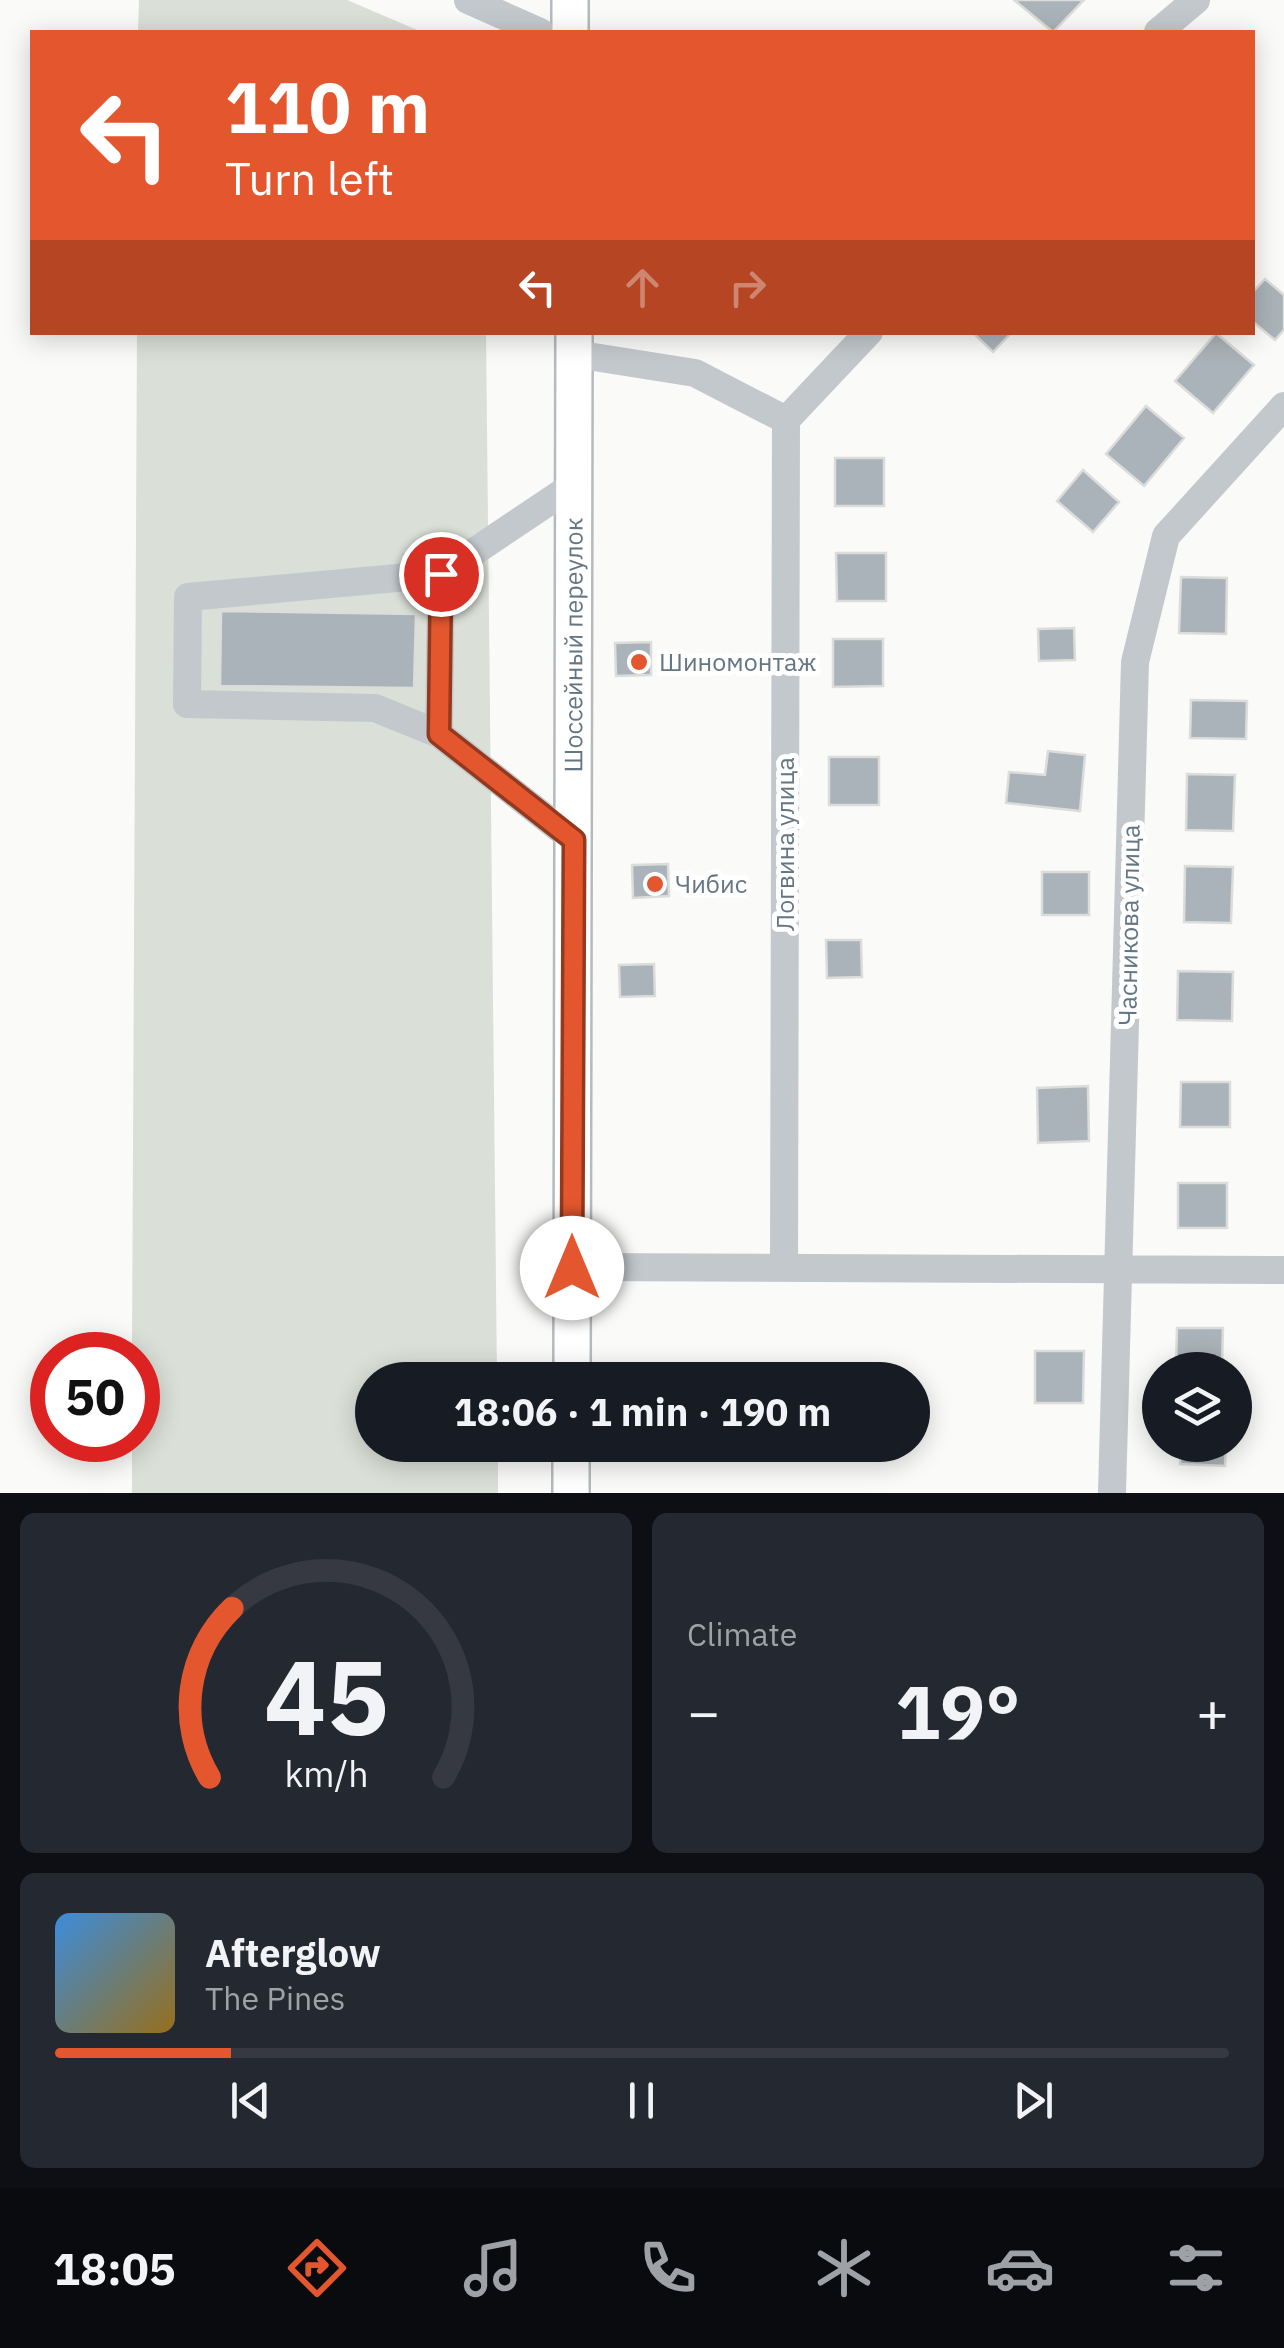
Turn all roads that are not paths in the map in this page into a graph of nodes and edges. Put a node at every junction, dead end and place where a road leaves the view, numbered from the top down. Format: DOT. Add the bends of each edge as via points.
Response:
graph roads {
  1 [pos="468,0"];
  2 [pos="570,0"];
  3 [pos="1196,0"];
  4 [pos="536,30"];
  5 [pos="570,30"];
  6 [pos="1160,30"];
  7 [pos="866,335"];
  8 [pos="575,343"];
  9 [pos="1284,406"];
  10 [pos="786,420"];
  11 [pos="574,484"];
  12 [pos="441,574"];
  13 [pos="439,734"];
  14 [pos="574,840"];
  15 [pos="784,1267"];
  16 [pos="572,1268"];
  17 [pos="1284,1270"];
  18 [pos="1120,1272"];
  19 [pos="572,1362"];
  20 [pos="571,1462"];
  21 [pos="571,1493"];
  22 [pos="1112,1493"];
  1 -- 4 [label="street"];
  2 -- 5 [label="main road"];
  3 -- 6 [label="street"];
  7 -- 10 [label="street"];
  8 -- 10 [label="street" via="695,373"];
  8 -- 11 [label="main road, Шоссейный переулок"];
  9 -- 18 [label="street, Часникова улица" via="1166,536 1135,662"];
  10 -- 15 [label="street, Логвина улица"];
  11 -- 12 [label="street"];
  11 -- 14 [label="main road, Шоссейный переулок"];
  12 -- 13 [label="street"];
  12 -- 13 [label="street" via="188,597 186,704 375,708"];
  13 -- 14 [label="street"];
  14 -- 16 [label="main road, Шоссейный переулок"];
  15 -- 16 [label="street"];
  15 -- 18 [label="street"];
  16 -- 19 [label="main road, Шоссейный переулок"];
  17 -- 18 [label="street"];
  18 -- 22 [label="street, Часникова улица"];
  20 -- 21 [label="main road"];
}
